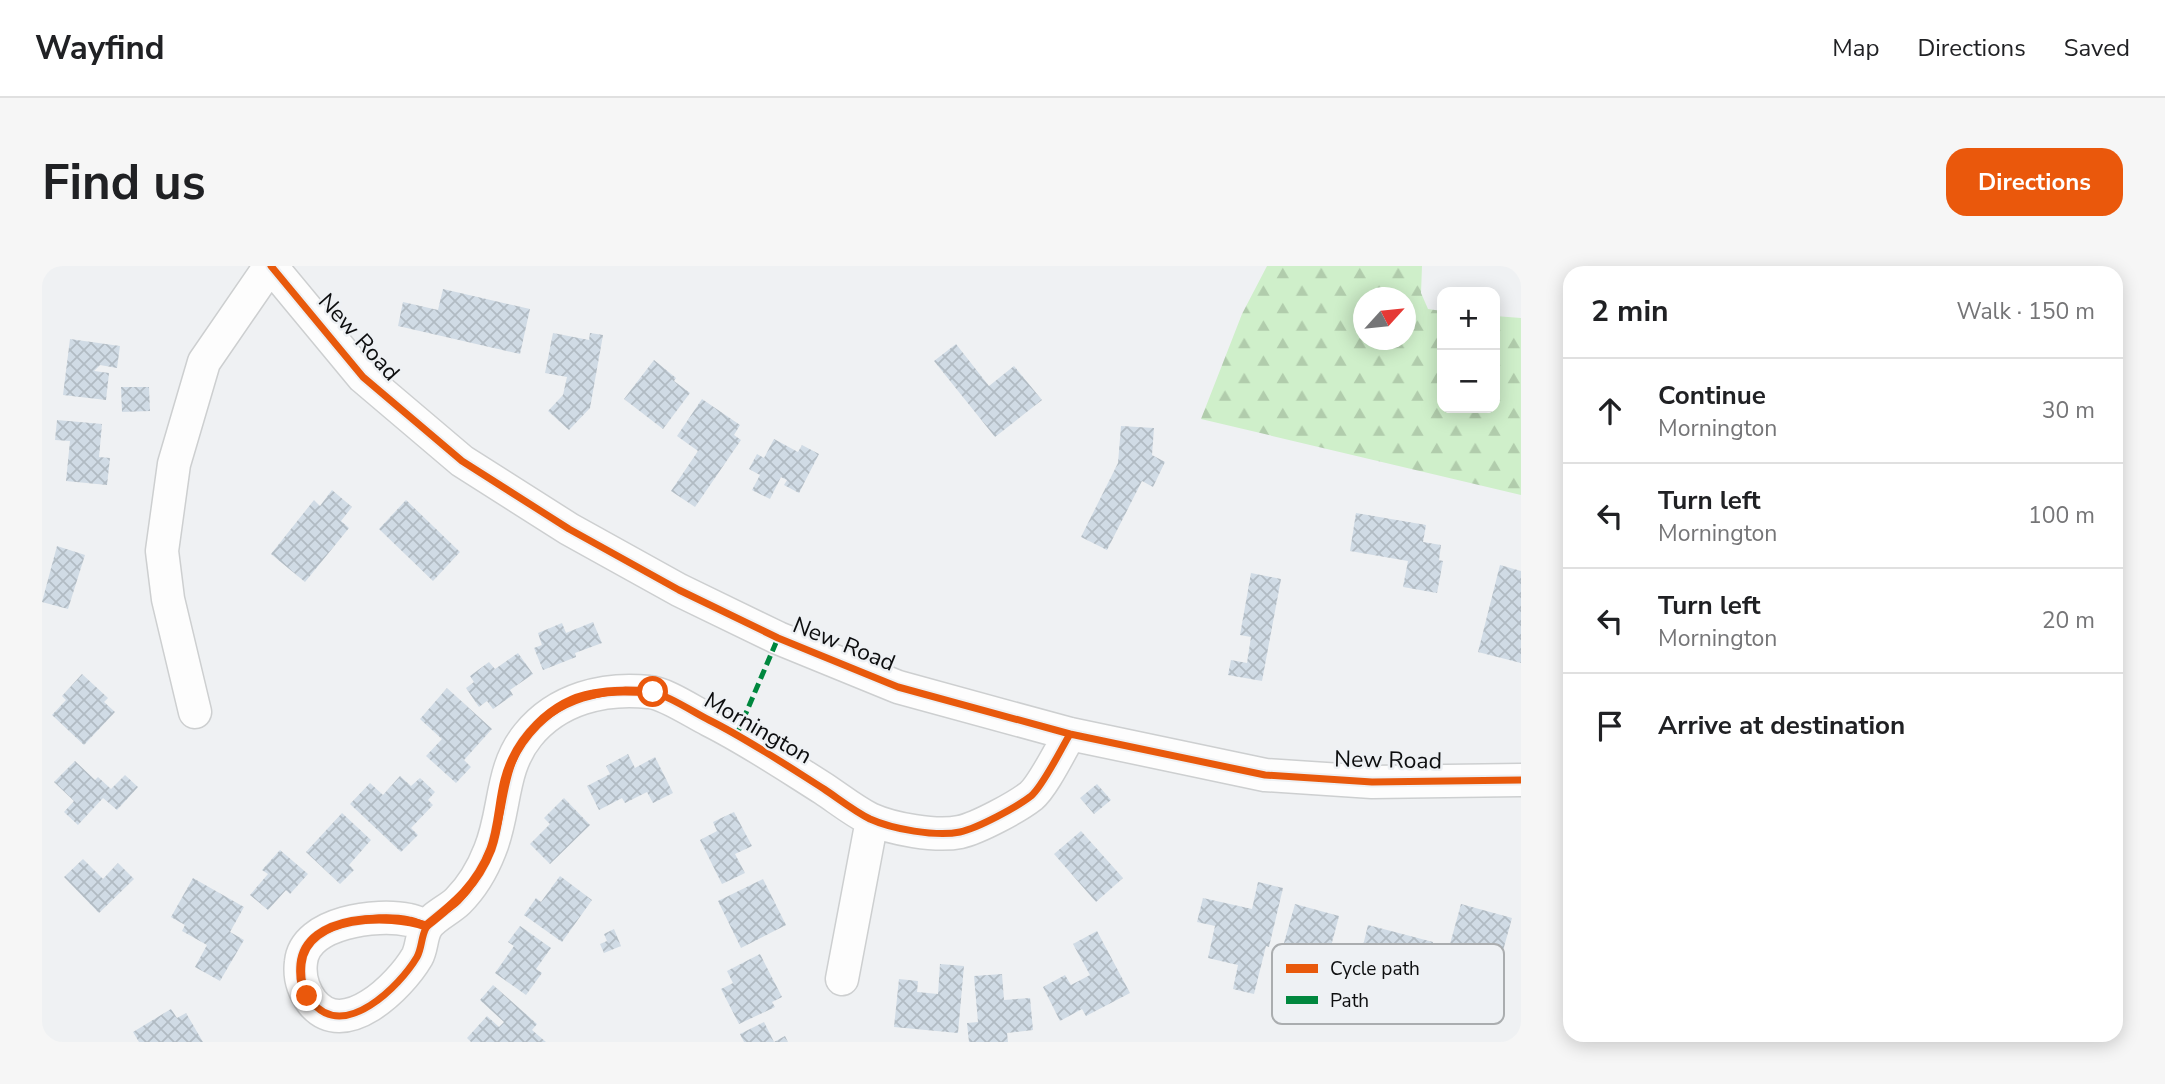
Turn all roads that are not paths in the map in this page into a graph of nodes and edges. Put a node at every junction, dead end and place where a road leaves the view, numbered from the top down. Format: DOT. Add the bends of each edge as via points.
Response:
graph roads {
  1 [pos="271,266"];
  2 [pos="195,712"];
  3 [pos="1070,734"];
  4 [pos="1521,780"];
  5 [pos="872,820"];
  6 [pos="426,926"];
  7 [pos="842,979"];
  1 -- 2 [label="street" via="204,362 174,464 162,551 168,599"];
  1 -- 3 [label="street, New Road" via="363,377 462,461 569,529 778,638 898,687"];
  3 -- 4 [label="street, New Road" via="1265,775 1373,782"];
  3 -- 5 [label="street, Mornington" via="1033,794 960,832 920,832"];
  5 -- 6 [label="street, Mornington" via="737,734 653,692 590,694 544,718 527,735 505,779 491,848 474,881 459,901"];
  5 -- 7 [label="street"];
}
